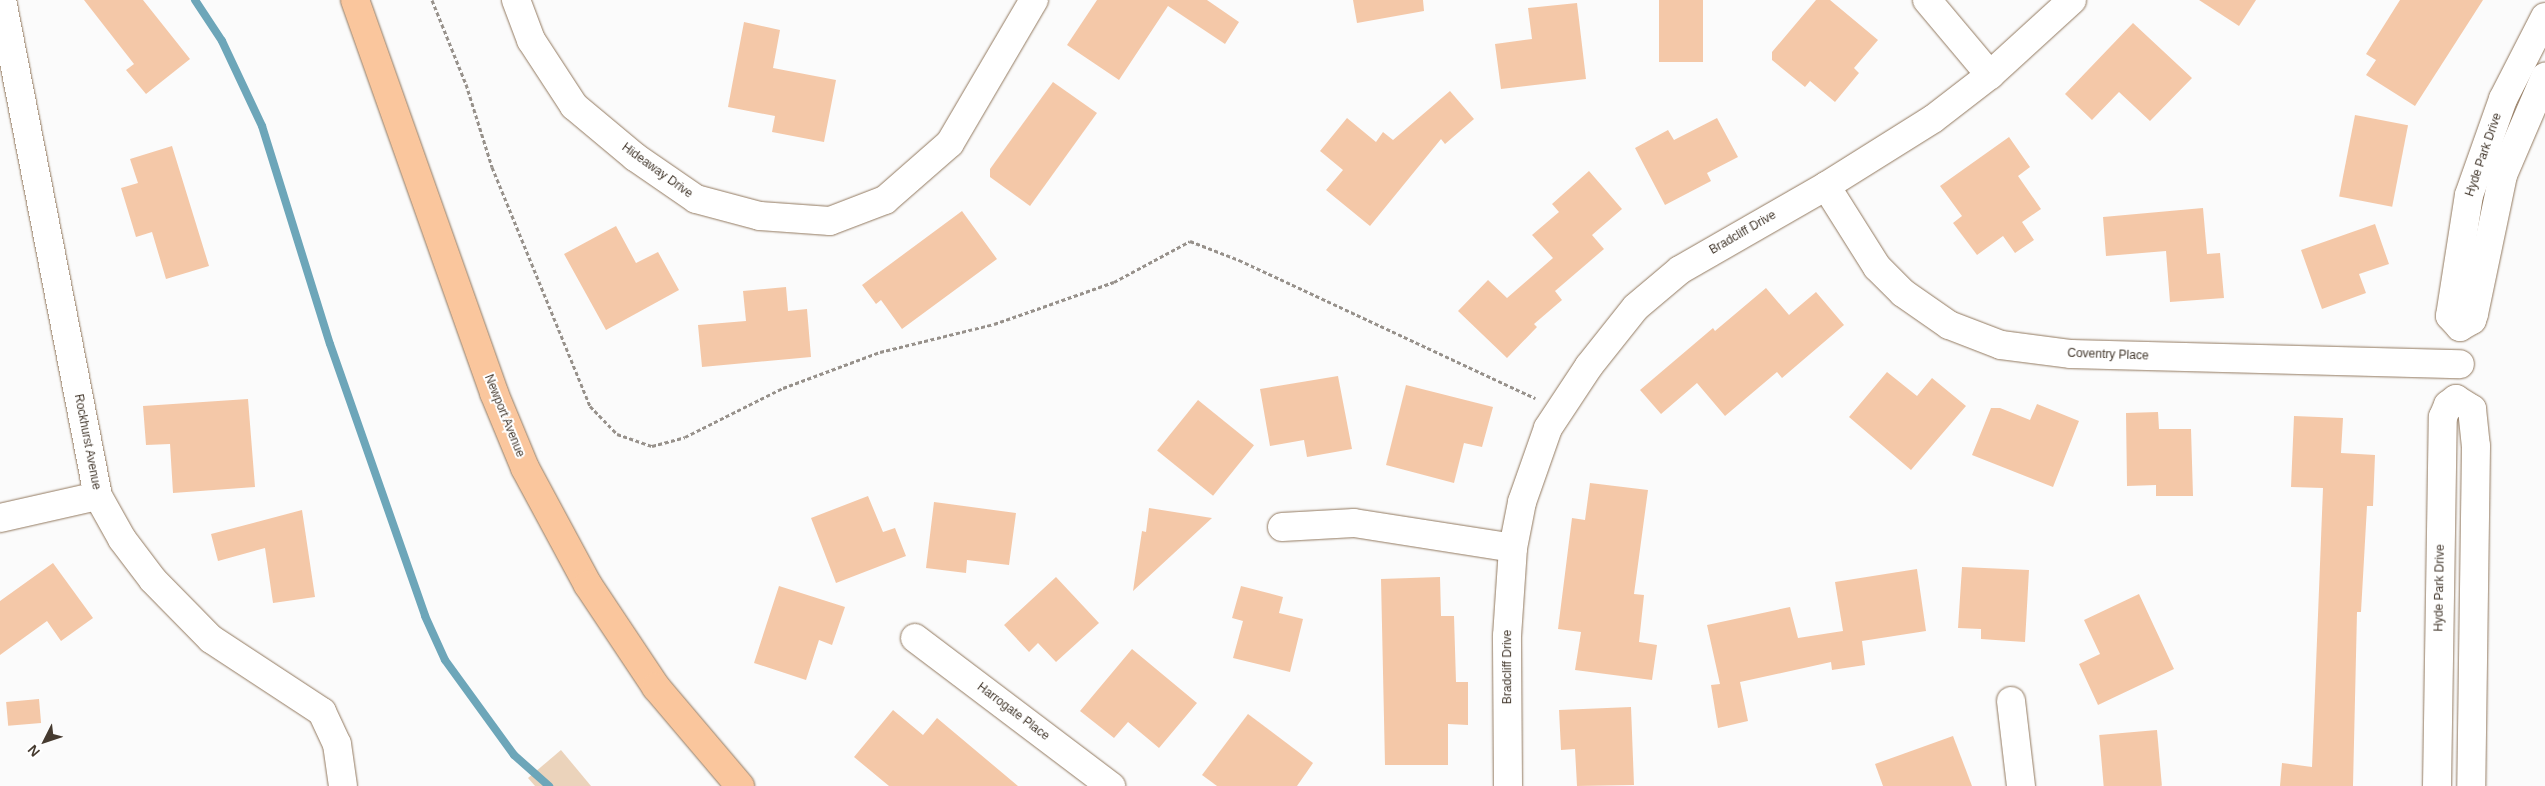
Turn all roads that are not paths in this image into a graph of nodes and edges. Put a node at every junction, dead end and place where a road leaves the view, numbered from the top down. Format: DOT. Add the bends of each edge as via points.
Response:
graph roads {
  1 [pos="2,0"];
  2 [pos="355,0"];
  3 [pos="516,0"];
  4 [pos="1034,0"];
  5 [pos="1926,0"];
  6 [pos="2072,0"];
  7 [pos="2545,17"];
  8 [pos="1990,76"];
  9 [pos="2545,77"];
  10 [pos="1826,186"];
  11 [pos="2460,327"];
  12 [pos="2460,364"];
  13 [pos="2460,401"];
  14 [pos="98,496"];
  15 [pos="0,518"];
  16 [pos="1282,527"];
  17 [pos="1513,548"];
  18 [pos="915,638"];
  19 [pos="2011,701"];
  20 [pos="343,786"];
  21 [pos="740,786"];
  22 [pos="1111,786"];
  23 [pos="1508,786"];
  24 [pos="2021,786"];
  25 [pos="2437,786"];
  26 [pos="2471,786"];
  1 -- 14 [label="street, Rockhurst Avenue"];
  2 -- 21 [label="main road, Newport Avenue" via="494,393 525,468 588,585 656,687"];
  3 -- 4 [label="street, Hideaway Drive" via="531,40 574,106 635,157 696,199 760,216 830,221 886,200 950,143"];
  5 -- 8 [label="street"];
  6 -- 8 [label="street, Bradcliff Drive"];
  7 -- 11 [label="street, Hyde Park Drive" via="2504,99 2469,196 2450,316"];
  8 -- 10 [label="street, Bradcliff Drive" via="1933,119"];
  9 -- 11 [label="street, Hyde Park Drive" via="2503,175 2474,314 2467,324"];
  10 -- 12 [label="street, Coventry Place" via="1877,267 1903,293 1949,325 2001,345 2072,354"];
  10 -- 17 [label="street, Bradcliff Drive" via="1680,270 1636,308 1589,366 1548,428 1522,502"];
  11 -- 12 [label="street, Hyde Park Drive"];
  12 -- 13 [label="street, Hyde Park Drive"];
  13 -- 25 [label="street, Hyde Park Drive" via="2456,399 2448,405 2444,418"];
  13 -- 26 [label="street" via="2472,410 2476,446"];
  14 -- 15 [label="street"];
  14 -- 20 [label="street, Rockhurst Avenue" via="122,539 153,580 211,640 322,712 337,744"];
  16 -- 17 [label="street" via="1354,523"];
  17 -- 23 [label="street, Bradcliff Drive" via="1507,636"];
  18 -- 22 [label="street, Harrogate Place"];
  19 -- 24 [label="street"];
}
